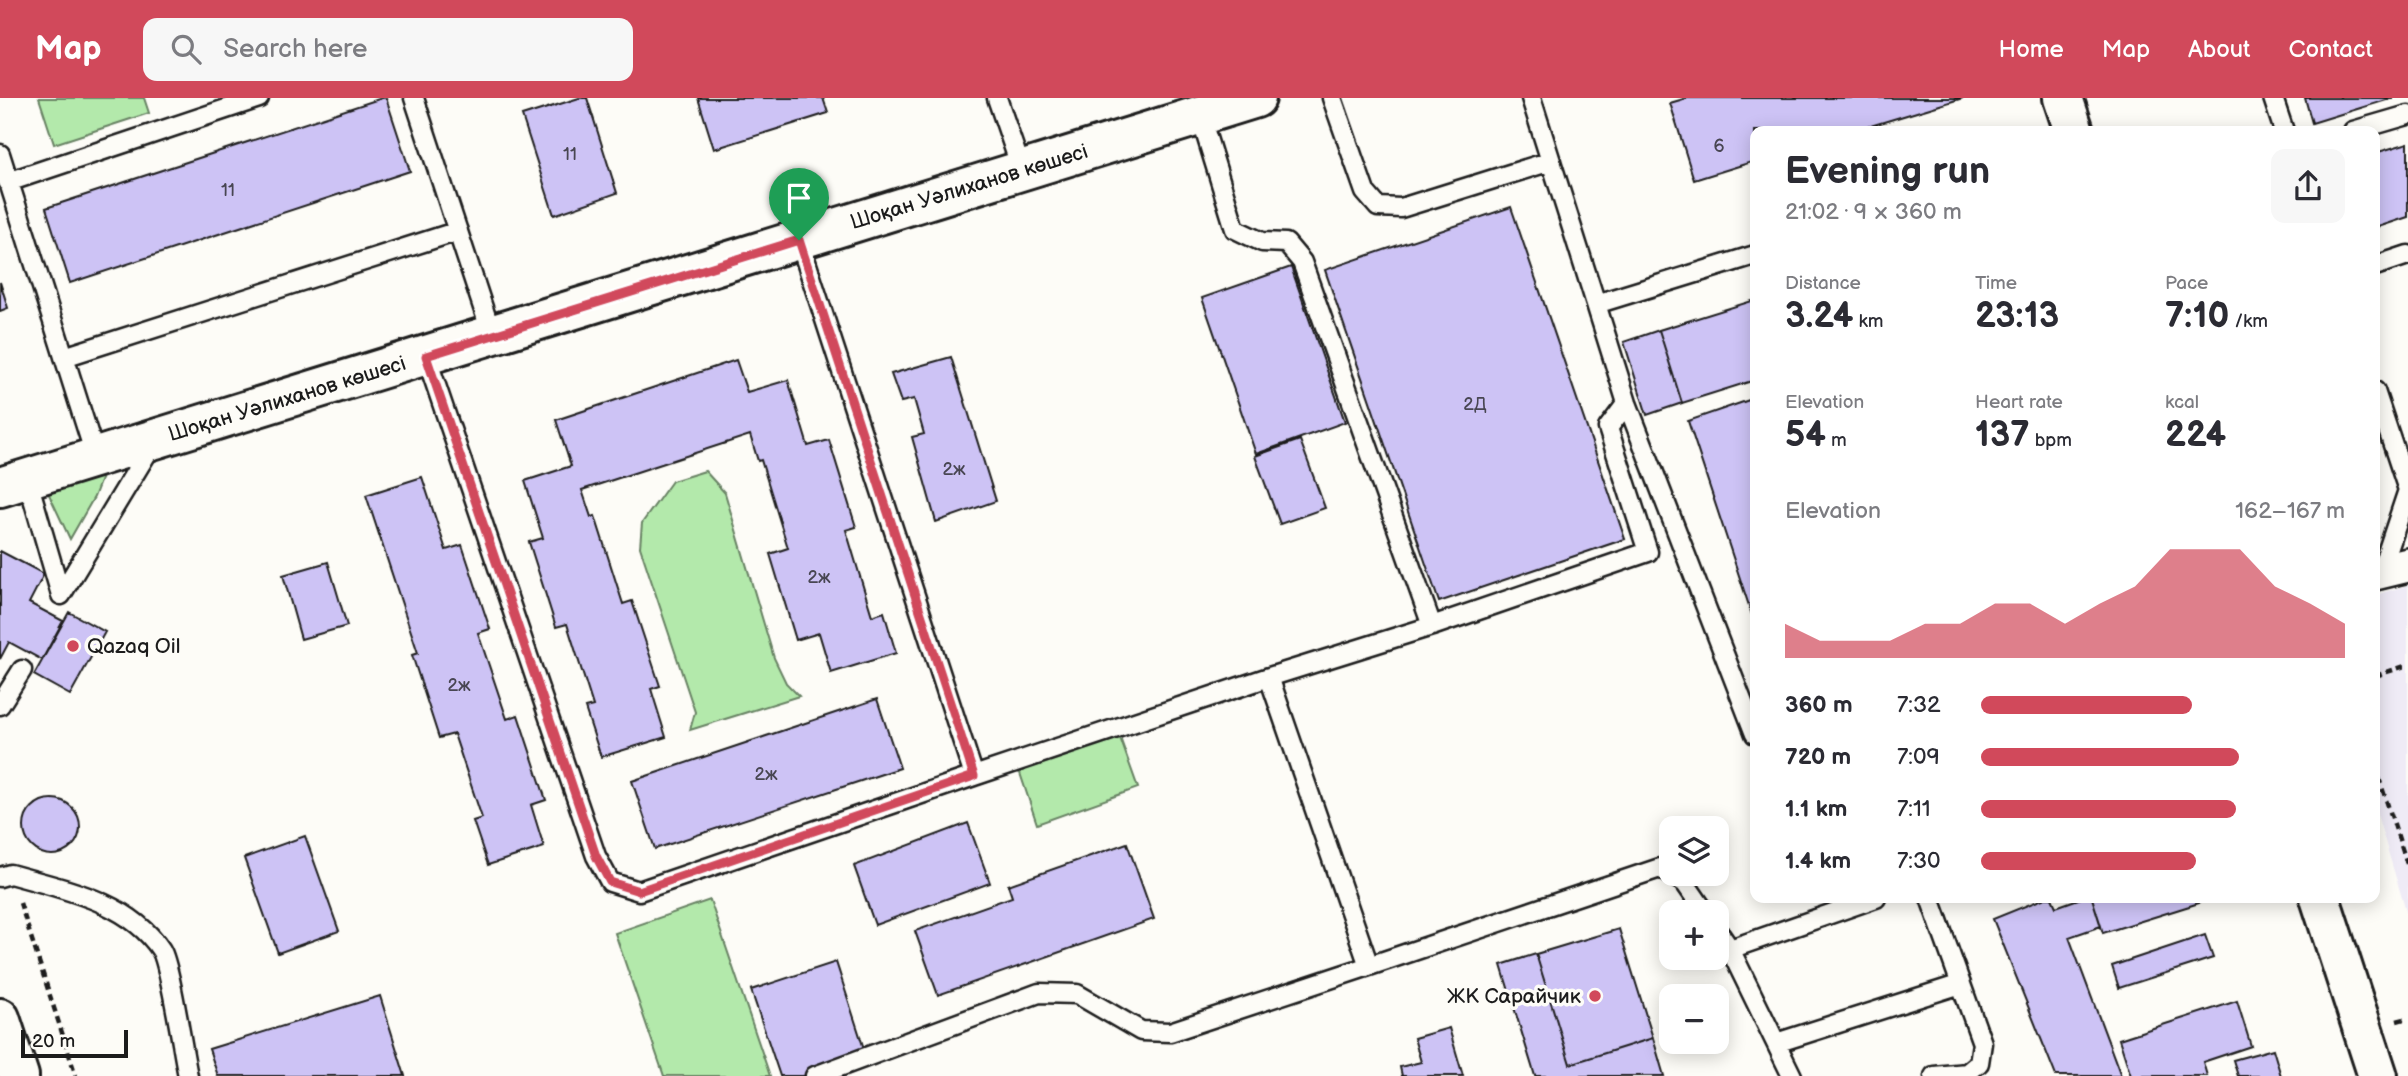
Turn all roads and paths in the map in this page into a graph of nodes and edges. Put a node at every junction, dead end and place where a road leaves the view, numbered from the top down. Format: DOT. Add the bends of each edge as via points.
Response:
graph roads {
  1 [pos="259,98"];
  2 [pos="414,98"];
  3 [pos="997,98"];
  4 [pos="1256,98"];
  5 [pos="1332,98"];
  6 [pos="1531,98"];
  7 [pos="2063,98"];
  8 [pos="2273,98"];
  9 [pos="1200,115"];
  10 [pos="2408,115"];
  11 [pos="2072,126"];
  12 [pos="2282,126"];
  13 [pos="2370,126"];
  14 [pos="0,154"];
  15 [pos="1551,161"];
  16 [pos="1022,171"];
  17 [pos="8,182"];
  18 [pos="458,231"];
  19 [pos="799,240"];
  20 [pos="2408,256"];
  21 [pos="1750,257"];
  22 [pos="2380,264"];
  23 [pos="1596,304"];
  24 [pos="492,335"];
  25 [pos="426,356"];
  26 [pos="64,357"];
  27 [pos="1627,403"];
  28 [pos="2380,406"];
  29 [pos="154,441"];
  30 [pos="96,458"];
  31 [pos="13,483"];
  32 [pos="2408,490"];
  33 [pos="2388,570"];
  34 [pos="1432,626"];
  35 [pos="2408,665"];
  36 [pos="22,670"];
  37 [pos="2380,674"];
  38 [pos="1269,677"];
  39 [pos="0,705"];
  40 [pos="1750,721"];
  41 [pos="974,776"];
  42 [pos="2380,781"];
  43 [pos="2408,867"];
  44 [pos="5,876"];
  45 [pos="1697,900"];
  46 [pos="1863,903"];
  47 [pos="1932,903"];
  48 [pos="2322,903"];
  49 [pos="1730,949"];
  50 [pos="1369,966"];
  51 [pos="1961,984"];
  52 [pos="0,1018"];
  53 [pos="1776,1043"];
  54 [pos="19,1076"];
  55 [pos="76,1076"];
  56 [pos="188,1076"];
  57 [pos="815,1076"];
  58 [pos="1792,1076"];
  59 [pos="1934,1076"];
  60 [pos="2378,1076"];
  1 -- 17 [label="lane"];
  2 -- 18 [label="lane"];
  3 -- 16 [label="lane"];
  4 -- 9 [label="street, Шоқан Уәлиханов көшесі"];
  5 -- 15 [label="lane" via="1365,192 1378,207 1401,208"];
  6 -- 15 [label="lane"];
  7 -- 11 [label="street"];
  8 -- 12 [label="lane"];
  9 -- 16 [label="street, Шоқан Уәлиханов көшесі"];
  9 -- 34 [label="lane" via="1235,229 1262,242 1286,243 1302,262"];
  10 -- 13 [label="lane"];
  14 -- 17 [label="lane"];
  15 -- 23 [label="lane"];
  16 -- 19 [label="street, Шоқан Уәлиханов көшесі"];
  17 -- 26 [label="lane"];
  18 -- 24 [label="lane"];
  18 -- 26 [label="lane"];
  19 -- 24 [label="street, Шоқан Уәлиханов көшесі"];
  19 -- 41 [label="lane"];
  20 -- 22 [label="lane"];
  21 -- 23 [label="lane"];
  23 -- 27 [label="lane"];
  24 -- 25 [label="street, Шоқан Уәлиханов көшесі"];
  25 -- 29 [label="street, Шоқан Уәлиханов көшесі"];
  25 -- 41 [label="lane" via="596,856 610,882 639,891"];
  26 -- 30 [label="lane"];
  27 -- 34 [label="lane" via="1608,428 1648,552"];
  27 -- 40 [label="lane"];
  28 -- 32 [label="lane"];
  29 -- 30 [label="street, Шоқан Уәлиханов көшесі"];
  29 -- 31 [label="lane" via="61,595"];
  30 -- 31 [label="street, Шоқан Уәлиханов көшесі"];
  32 -- 33 [label="lane"];
  34 -- 38 [label="lane"];
  35 -- 37 [label="path"];
  36 -- 39 [label="lane"];
  38 -- 41 [label="lane"];
  38 -- 50 [label="lane"];
  42 -- 43 [label="path"];
  44 -- 55 [label="path"];
  44 -- 56 [label="lane" via="80,894 132,919 162,951"];
  45 -- 50 [label="lane" via="1685,883 1660,868"];
  46 -- 49 [label="lane"];
  47 -- 51 [label="lane"];
  48 -- 60 [label="street"];
  49 -- 53 [label="lane"];
  50 -- 57 [label="lane" via="1170,1032 1141,1031 1077,994 1039,993"];
  51 -- 53 [label="lane"];
  51 -- 59 [label="lane" via="1982,1043 1979,1063 1967,1073"];
  52 -- 54 [label="street"];
  53 -- 58 [label="lane"];
}
